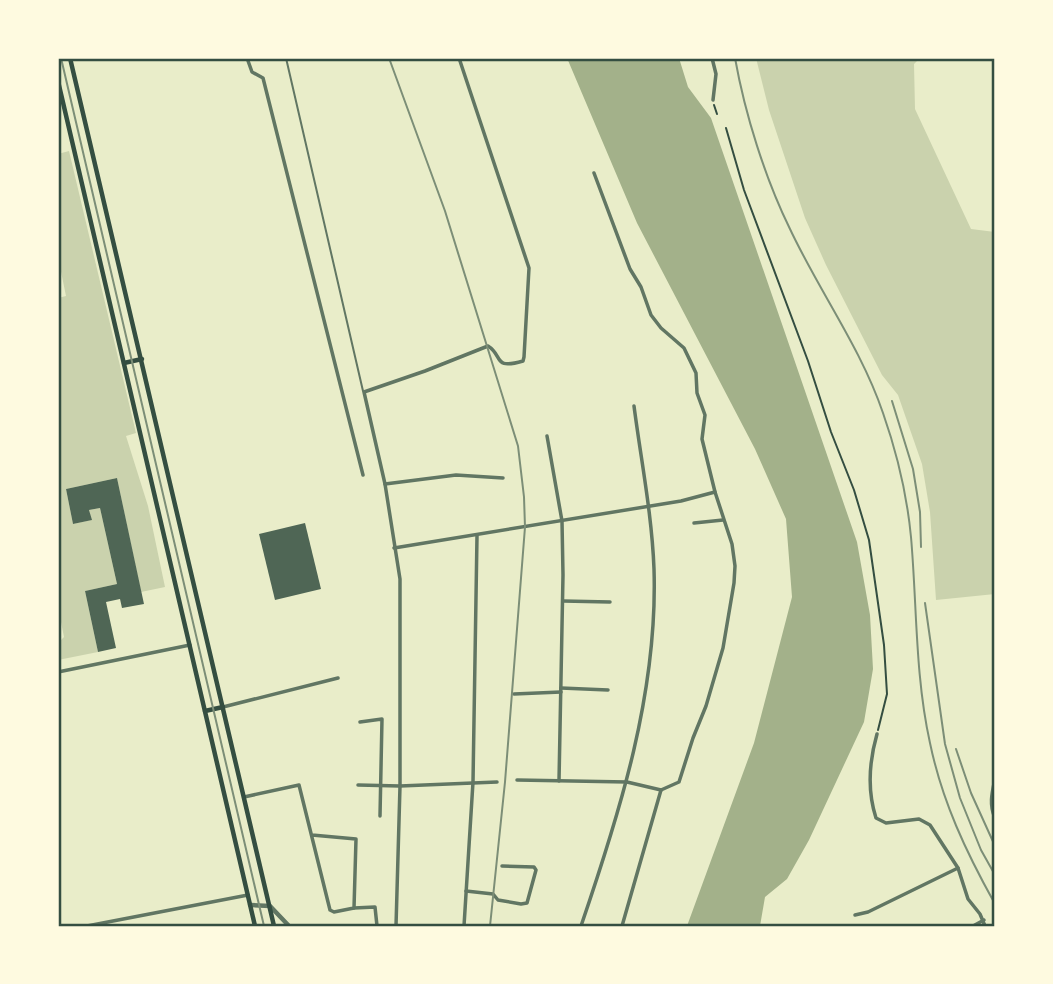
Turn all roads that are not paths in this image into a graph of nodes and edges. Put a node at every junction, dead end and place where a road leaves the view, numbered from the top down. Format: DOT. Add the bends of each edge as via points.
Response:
graph roads {
  1 [pos="70,58"];
  2 [pos="247,58"];
  3 [pos="286,58"];
  4 [pos="459,58"];
  5 [pos="712,58"];
  6 [pos="58,81"];
  7 [pos="713,100"];
  8 [pos="60,103"];
  9 [pos="594,173"];
  10 [pos="142,359"];
  11 [pos="124,363"];
  12 [pos="364,392"];
  13 [pos="634,406"];
  14 [pos="547,436"];
  15 [pos="363,475"];
  16 [pos="503,478"];
  17 [pos="385,484"];
  18 [pos="715,492"];
  19 [pos="648,506"];
  20 [pos="724,520"];
  21 [pos="562,521"];
  22 [pos="694,523"];
  23 [pos="477,536"];
  24 [pos="394,548"];
  25 [pos="563,601"];
  26 [pos="610,602"];
  27 [pos="190,645"];
  28 [pos="58,672"];
  29 [pos="338,678"];
  30 [pos="561,690"];
  31 [pos="608,690"];
  32 [pos="514,694"];
  33 [pos="223,707"];
  34 [pos="205,711"];
  35 [pos="360,722"];
  36 [pos="877,734"];
  37 [pos="517,780"];
  38 [pos="559,781"];
  39 [pos="995,781"];
  40 [pos="473,782"];
  41 [pos="497,782"];
  42 [pos="627,782"];
  43 [pos="358,785"];
  44 [pos="381,786"];
  45 [pos="400,786"];
  46 [pos="661,790"];
  47 [pos="244,797"];
  48 [pos="380,816"];
  49 [pos="995,817"];
  50 [pos="312,835"];
  51 [pos="502,866"];
  52 [pos="958,868"];
  53 [pos="465,891"];
  54 [pos="248,895"];
  55 [pos="250,905"];
  56 [pos="270,906"];
  57 [pos="354,908"];
  58 [pos="855,915"];
  59 [pos="984,920"];
  60 [pos="87,926"];
  61 [pos="255,926"];
  62 [pos="274,926"];
  63 [pos="289,926"];
  64 [pos="377,926"];
  65 [pos="396,926"];
  66 [pos="464,926"];
  67 [pos="581,926"];
  68 [pos="622,926"];
  69 [pos="973,926"];
  70 [pos="985,926"];
  1 -- 10 [label="main road"];
  2 -- 15 [label="street" via="252,72 263,78"];
  3 -- 12 [label="lane"];
  4 -- 12 [label="street" via="529,268 523,361 501,363 488,346"];
  5 -- 7 [label="street" via="716,74"];
  6 -- 8 [label="main road"];
  8 -- 11 [label="main road"];
  9 -- 18 [label="street" via="651,316 684,348 696,373 705,415 702,439"];
  10 -- 11 [label="main road"];
  10 -- 33 [label="main road"];
  11 -- 27 [label="main road"];
  12 -- 17 [label="street"];
  13 -- 19 [label="street"];
  14 -- 21 [label="street"];
  16 -- 17 [label="street" via="456,475"];
  17 -- 24 [label="street"];
  18 -- 19 [label="street"];
  18 -- 20 [label="street"];
  19 -- 21 [label="street"];
  19 -- 42 [label="street" via="654,569 652,632"];
  20 -- 22 [label="street"];
  20 -- 46 [label="street" via="735,566 723,648 679,782"];
  21 -- 23 [label="street"];
  21 -- 25 [label="street"];
  23 -- 24 [label="street"];
  23 -- 40 [label="street"];
  24 -- 45 [label="street" via="400,579"];
  25 -- 26 [label="street"];
  25 -- 30 [label="street"];
  27 -- 28 [label="street"];
  27 -- 34 [label="main road"];
  29 -- 33 [label="street"];
  30 -- 31 [label="street"];
  30 -- 32 [label="street"];
  30 -- 38 [label="street"];
  33 -- 34 [label="main road"];
  33 -- 47 [label="main road"];
  34 -- 54 [label="main road"];
  35 -- 44 [label="street" via="382,719"];
  36 -- 52 [label="street" via="870,760 876,818 886,823 924,821"];
  37 -- 38 [label="street"];
  38 -- 42 [label="street"];
  39 -- 49 [label="street" via="991,797"];
  40 -- 41 [label="street"];
  40 -- 45 [label="street"];
  40 -- 53 [label="street"];
  42 -- 46 [label="street"];
  42 -- 67 [label="street"];
  43 -- 44 [label="street"];
  44 -- 45 [label="street"];
  44 -- 48 [label="street"];
  45 -- 65 [label="street"];
  46 -- 68 [label="street"];
  47 -- 50 [label="street" via="299,785"];
  47 -- 56 [label="main road"];
  50 -- 57 [label="street" via="330,910"];
  50 -- 57 [label="street" via="356,839"];
  51 -- 53 [label="street" via="534,867 527,903"];
  52 -- 58 [label="street"];
  52 -- 59 [label="street" via="968,899"];
  53 -- 66 [label="street"];
  54 -- 55 [label="main road"];
  54 -- 60 [label="street"];
  55 -- 56 [label="street"];
  55 -- 61 [label="main road"];
  56 -- 62 [label="main road"];
  56 -- 63 [label="street"];
  57 -- 64 [label="street" via="375,907"];
  59 -- 69 [label="street"];
  59 -- 70 [label="street"];
}
